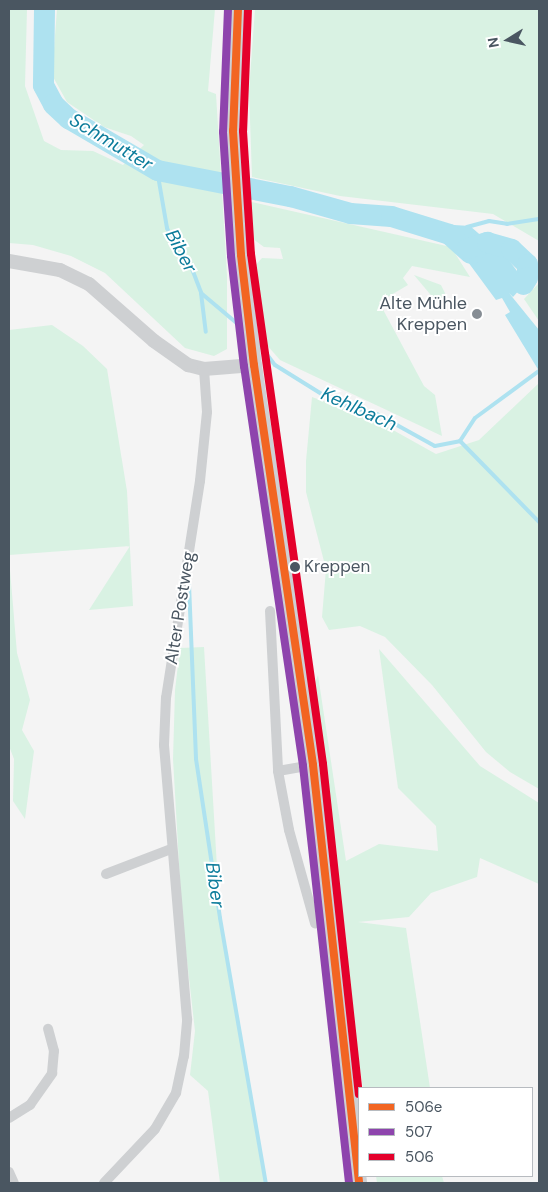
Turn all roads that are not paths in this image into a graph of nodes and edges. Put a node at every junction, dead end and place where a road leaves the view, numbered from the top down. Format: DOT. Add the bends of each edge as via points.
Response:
graph roads {
  1 [pos="238,9"];
  2 [pos="9,261"];
  3 [pos="254,361"];
  4 [pos="204,368"];
  5 [pos="270,611"];
  6 [pos="313,766"];
  7 [pos="278,771"];
  8 [pos="171,849"];
  9 [pos="106,874"];
  10 [pos="315,923"];
  11 [pos="48,1029"];
  12 [pos="9,1118"];
  13 [pos="9,1172"];
  14 [pos="358,1174"];
  15 [pos="14,1183"];
  16 [pos="104,1183"];
  1 -- 3 [label="main road" via="233,76 236,162 246,302"];
  2 -- 4 [label="street" via="60,270 89,284 172,356"];
  3 -- 4 [label="street"];
  3 -- 6 [label="main road"];
  4 -- 8 [label="street, Alter Postweg" via="207,412 200,481 166,698 164,745"];
  5 -- 7 [label="street"];
  6 -- 7 [label="street"];
  6 -- 14 [label="main road"];
  7 -- 10 [label="street" via="289,830"];
  8 -- 9 [label="street"];
  8 -- 16 [label="street, Alter Postweg" via="187,1019 184,1056 176,1093 155,1129"];
  11 -- 12 [label="street" via="54,1051 52,1073 30,1105"];
  13 -- 15 [label="street"];
}
